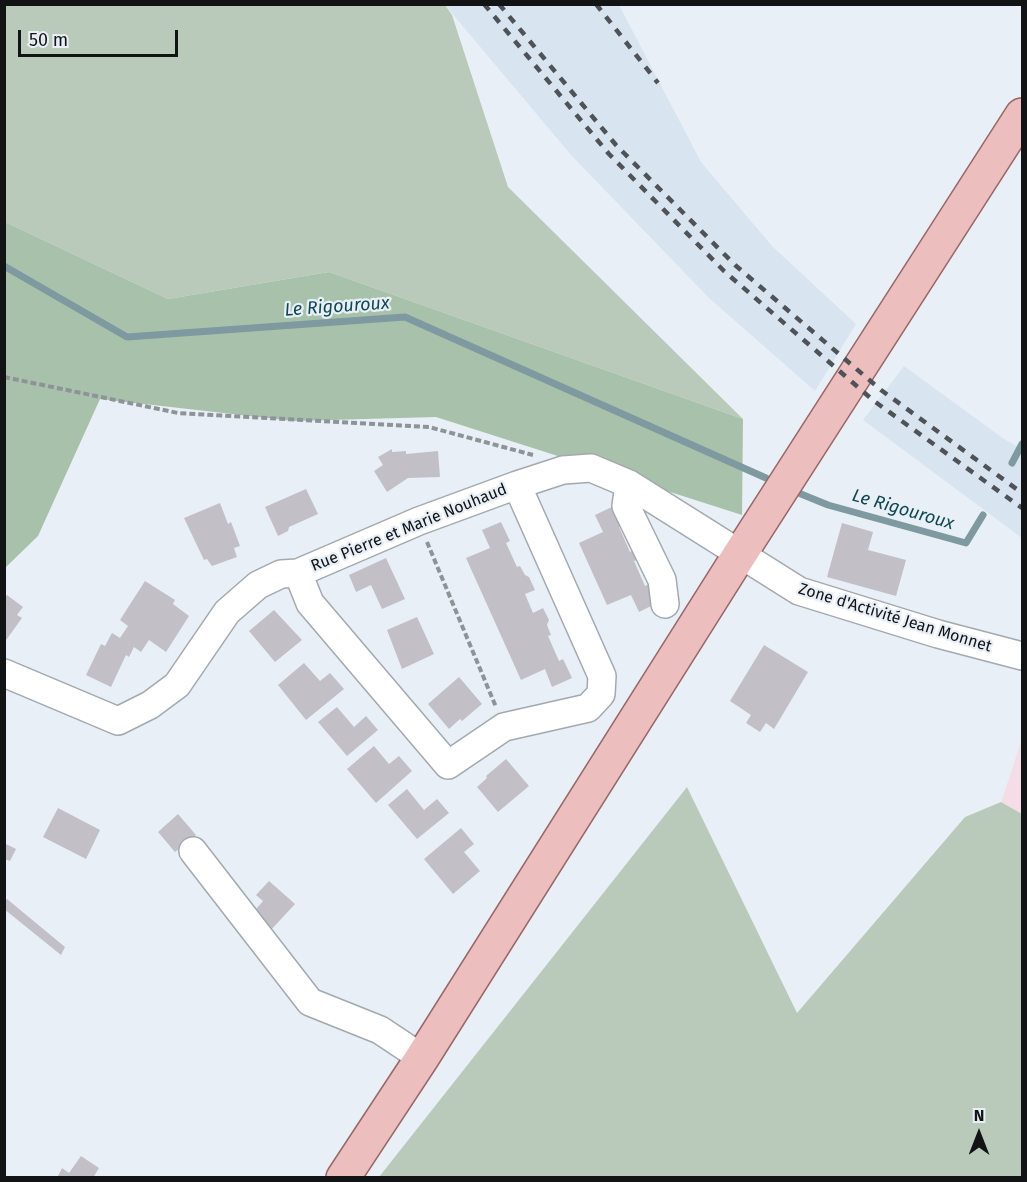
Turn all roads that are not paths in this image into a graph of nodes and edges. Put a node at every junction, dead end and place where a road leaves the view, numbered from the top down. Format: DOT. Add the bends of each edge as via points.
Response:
graph roads {
  1 [pos="1023,114"];
  2 [pos="629,484"];
  3 [pos="517,485"];
  4 [pos="740,554"];
  5 [pos="298,573"];
  6 [pos="665,604"];
  7 [pos="1023,656"];
  8 [pos="4,673"];
  9 [pos="193,851"];
  10 [pos="422,1058"];
  11 [pos="343,1178"];
  1 -- 4 [label="main road"];
  2 -- 3 [label="street, Rue Pierre et Marie Nouhaud" via="591,468 563,470"];
  2 -- 4 [label="street, Rue Pierre et Marie Nouhaud"];
  2 -- 6 [label="street" via="626,506 662,580"];
  3 -- 5 [label="street, Rue Pierre et Marie Nouhaud" via="419,521"];
  3 -- 5 [label="street, Rue Pierre et Marie Nouhaud" via="602,675 601,694 588,708 504,727 448,765 310,603"];
  4 -- 7 [label="street, Zone d'Activité Jean Monnet" via="799,591"];
  4 -- 10 [label="main road"];
  5 -- 8 [label="street" via="280,574 258,585 227,612 177,685 150,705 118,721"];
  9 -- 10 [label="street" via="310,1002 380,1030"];
  10 -- 11 [label="main road"];
}
